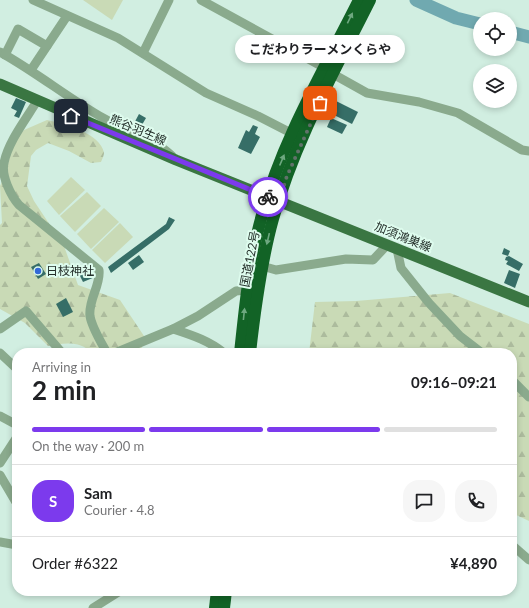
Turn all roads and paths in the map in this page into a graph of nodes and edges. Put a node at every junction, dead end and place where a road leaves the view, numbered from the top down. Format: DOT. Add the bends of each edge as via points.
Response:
graph roads {
  1 [pos="33,0"];
  2 [pos="169,0"];
  3 [pos="201,0"];
  4 [pos="359,0"];
  5 [pos="370,0"];
  6 [pos="67,16"];
  7 [pos="47,46"];
  8 [pos="2,53"];
  9 [pos="143,53"];
  10 [pos="31,70"];
  11 [pos="329,71"];
  12 [pos="0,84"];
  13 [pos="37,101"];
  14 [pos="293,134"];
  15 [pos="529,151"];
  16 [pos="176,160"];
  17 [pos="273,199"];
  18 [pos="392,247"];
  19 [pos="262,266"];
  20 [pos="246,290"];
  21 [pos="529,302"];
  22 [pos="0,329"];
  23 [pos="172,329"];
  24 [pos="58,348"];
  25 [pos="105,348"];
  26 [pos="128,348"];
  27 [pos="218,348"];
  28 [pos="240,348"];
  29 [pos="251,348"];
  30 [pos="476,348"];
  31 [pos="0,353"];
  32 [pos="12,364"];
  33 [pos="517,385"];
  34 [pos="529,397"];
  35 [pos="0,416"];
  36 [pos="12,422"];
  37 [pos="12,445"];
  38 [pos="0,463"];
  39 [pos="0,475"];
  40 [pos="12,495"];
  41 [pos="0,542"];
  42 [pos="12,544"];
  43 [pos="517,549"];
  44 [pos="529,560"];
  45 [pos="112,596"];
  46 [pos="216,596"];
  47 [pos="225,596"];
  48 [pos="93,608"];
  49 [pos="215,608"];
  50 [pos="224,608"];
  1 -- 6 [label="street"];
  2 -- 9 [label="street"];
  3 -- 11 [label="street"];
  11 -- 4 [label="highway, 国道122号, one-way"];
  5 -- 11 [label="highway, 国道122号"];
  6 -- 7 [label="street"];
  6 -- 9 [label="street" via="118,38"];
  7 -- 8 [label="street" via="18,29"];
  7 -- 10 [label="street"];
  8 -- 10 [label="street"];
  9 -- 14 [label="street" via="206,93"];
  10 -- 16 [label="street" via="104,118 161,147"];
  11 -- 14 [label="highway, 国道122号"];
  11 -- 15 [label="street" via="367,93 458,112 522,150"];
  11 -- 17 [label="highway, 国道122号" via="290,169"];
  12 -- 13 [label="main road, 熊谷羽生線"];
  13 -- 16 [label="main road, 熊谷羽生線"];
  13 -- 25 [label="street" via="18,131 3,164 6,183 19,205 99,270 100,276 90,315"];
  17 -- 14 [label="highway, 国道122号, one-way"];
  16 -- 17 [label="main road, 熊谷羽生線"];
  17 -- 18 [label="main road, 加須鴻巣線"];
  17 -- 19 [label="highway, 国道122号, one-way"];
  17 -- 20 [label="highway, 国道122号" via="256,239"];
  18 -- 19 [label="street" via="373,260 346,259 276,270"];
  18 -- 21 [label="main road, 加須鴻巣線"];
  18 -- 30 [label="street" via="401,268 429,303 460,336"];
  19 -- 29 [label="highway, 国道122号"];
  20 -- 23 [label="street" via="236,291 198,316"];
  28 -- 20 [label="highway, 国道122号, one-way"];
  22 -- 24 [label="street" via="26,311"];
  23 -- 26 [label="street"];
  23 -- 27 [label="street"];
  31 -- 32 [label="street"];
  33 -- 34 [label="street"];
  35 -- 36 [label="street"];
  37 -- 38 [label="street"];
  39 -- 40 [label="street"];
  41 -- 42 [label="street"];
  43 -- 44 [label="street"];
  45 -- 48 [label="street"];
  46 -- 49 [label="highway"];
  47 -- 50 [label="highway"];
}
